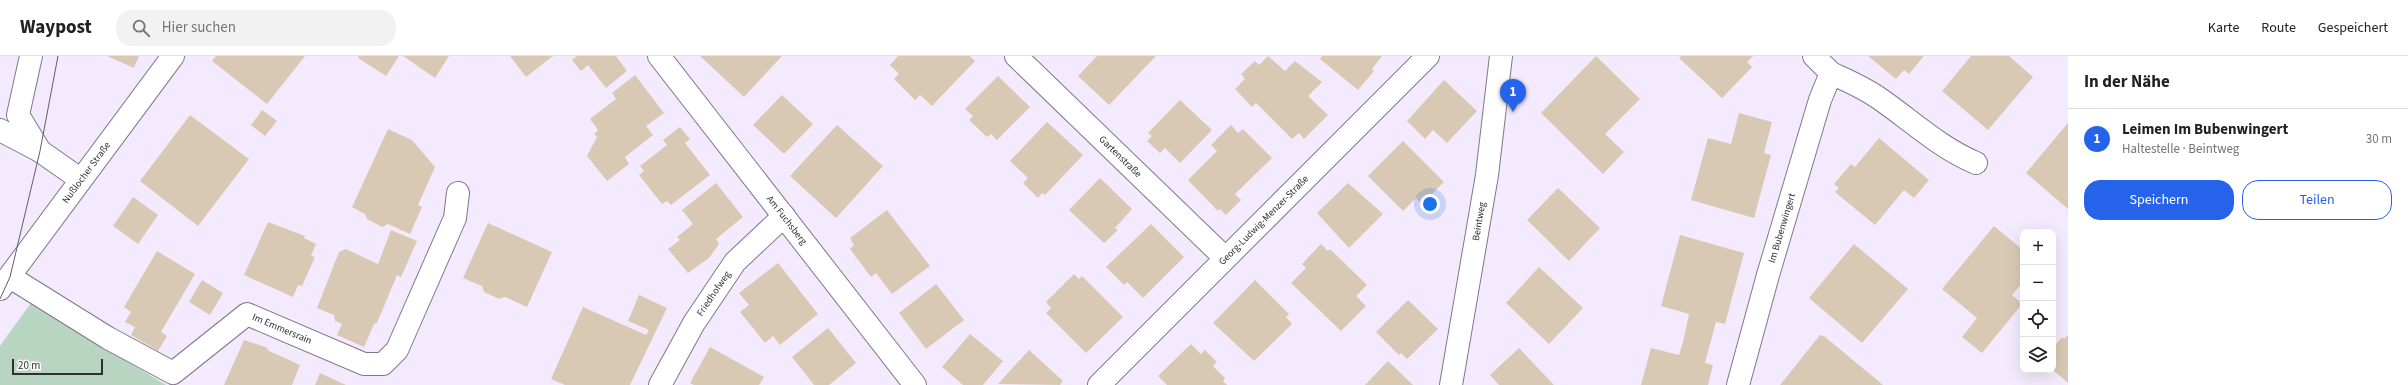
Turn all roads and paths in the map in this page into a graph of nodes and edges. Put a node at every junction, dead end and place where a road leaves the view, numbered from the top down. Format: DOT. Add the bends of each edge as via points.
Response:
graph roads {
  1 [pos="31,56"];
  2 [pos="173,56"];
  3 [pos="1016,56"];
  4 [pos="1428,56"];
  5 [pos="1501,56"];
  6 [pos="1814,56"];
  7 [pos="661,57"];
  8 [pos="1831,73"];
  9 [pos="0,130"];
  10 [pos="40,151"];
  11 [pos="1976,163"];
  12 [pos="80,179"];
  13 [pos="458,193"];
  14 [pos="784,216"];
  15 [pos="1225,258"];
  16 [pos="5,283"];
  17 [pos="660,385"];
  18 [pos="915,385"];
  19 [pos="1099,385"];
  20 [pos="1451,385"];
  21 [pos="1738,385"];
  1 -- 10 [label="street" via="18,115"];
  2 -- 12 [label="street, Nußlocher Straße"];
  3 -- 15 [label="street, Gartenstraße"];
  4 -- 15 [label="street, Georg-Ludwig-Menzer-Straße"];
  5 -- 20 [label="street, Beintweg" via="1487,175"];
  6 -- 8 [label="street"];
  7 -- 14 [label="street, Am Fuchsberg"];
  8 -- 11 [label="street" via="1879,98 1940,144"];
  8 -- 21 [label="street, Im Bubenwingert" via="1820,100"];
  9 -- 10 [label="street"];
  10 -- 12 [label="street"];
  12 -- 16 [label="street, Nußlocher Straße"];
  13 -- 16 [label="street, Im Emmersrain" via="455,218 397,350 383,364 364,364 248,314 173,373"];
  14 -- 17 [label="street, Friedhofweg" via="735,262 694,323"];
  14 -- 18 [label="street, Am Fuchsberg"];
  15 -- 19 [label="street, Georg-Ludwig-Menzer-Straße"];
}
